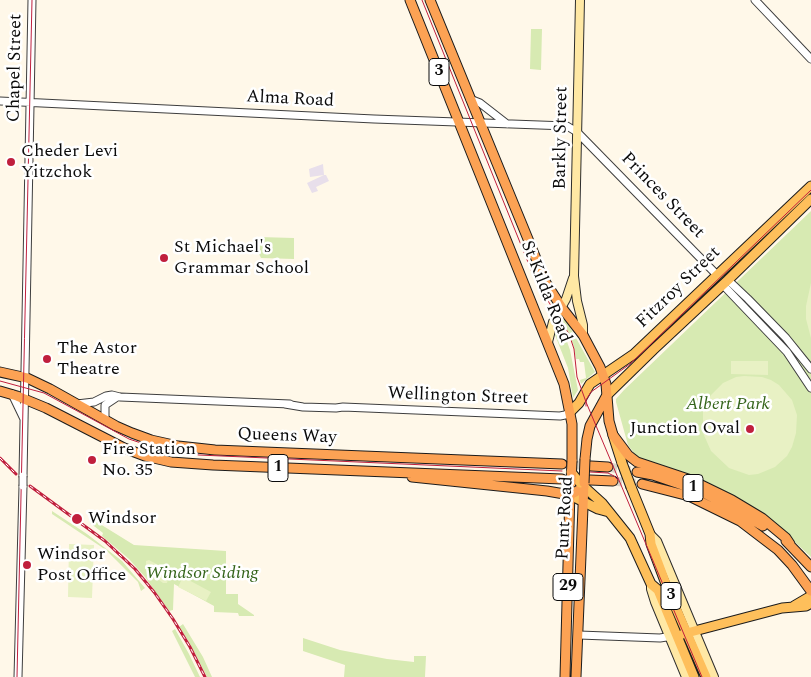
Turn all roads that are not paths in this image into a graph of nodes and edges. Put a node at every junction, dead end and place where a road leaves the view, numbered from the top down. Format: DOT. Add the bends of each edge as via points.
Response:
graph roads {
  1 [pos="32,0"];
  2 [pos="410,0"];
  3 [pos="430,0"];
  4 [pos="580,0"];
  5 [pos="755,0"];
  6 [pos="811,59"];
  7 [pos="470,99"];
  8 [pos="0,100"];
  9 [pos="31,102"];
  10 [pos="459,122"];
  11 [pos="480,123"];
  12 [pos="507,124"];
  13 [pos="577,132"];
  14 [pos="811,186"];
  15 [pos="811,199"];
  16 [pos="737,271"];
  17 [pos="716,274"];
  18 [pos="574,276"];
  19 [pos="725,283"];
  20 [pos="739,290"];
  21 [pos="562,308"];
  22 [pos="583,335"];
  23 [pos="548,342"];
  24 [pos="811,369"];
  25 [pos="0,372"];
  26 [pos="603,375"];
  27 [pos="25,378"];
  28 [pos="811,388"];
  29 [pos="0,391"];
  30 [pos="12,394"];
  31 [pos="607,395"];
  32 [pos="117,397"];
  33 [pos="25,399"];
  34 [pos="77,404"];
  35 [pos="570,412"];
  36 [pos="25,419"];
  37 [pos="105,420"];
  38 [pos="613,435"];
  39 [pos="588,462"];
  40 [pos="562,464"];
  41 [pos="608,467"];
  42 [pos="385,472"];
  43 [pos="571,472"];
  44 [pos="637,472"];
  45 [pos="613,481"];
  46 [pos="578,482"];
  47 [pos="642,484"];
  48 [pos="570,495"];
  49 [pos="583,501"];
  50 [pos="609,512"];
  51 [pos="790,544"];
  52 [pos="811,567"];
  53 [pos="811,591"];
  54 [pos="811,596"];
  55 [pos="811,603"];
  56 [pos="794,606"];
  57 [pos="690,632"];
  58 [pos="567,636"];
  59 [pos="578,636"];
  60 [pos="673,636"];
  61 [pos="18,677"];
  62 [pos="565,677"];
  63 [pos="576,677"];
  64 [pos="686,677"];
  65 [pos="694,677"];
  66 [pos="706,677"];
  67 [pos="714,677"];
  1 -- 9 [label="street, Chapel Street"];
  2 -- 10 [label="highway, St Kilda Road / 3"];
  3 -- 7 [label="highway, St Kilda Road / 3"];
  4 -- 13 [label="main road, Barkly Street"];
  5 -- 6 [label="street"];
  7 -- 11 [label="highway, St Kilda Road / 3"];
  7 -- 12 [label="street"];
  8 -- 9 [label="street, Alma Road"];
  9 -- 10 [label="street, Alma Road"];
  9 -- 27 [label="street, Chapel Street"];
  10 -- 11 [label="street, Alma Road"];
  10 -- 23 [label="highway, St Kilda Road / 3"];
  11 -- 12 [label="street, Alma Road"];
  11 -- 21 [label="highway, St Kilda Road / 3" via="542,274"];
  12 -- 13 [label="street, Alma Road" via="563,126"];
  13 -- 17 [label="street, Princes Street"];
  13 -- 18 [label="main road, Barkly Street"];
  14 -- 17 [label="main road, Fitzroy Street"];
  15 -- 16 [label="main road, Fitzroy Street"];
  16 -- 19 [label="main road, Fitzroy Street"];
  16 -- 20 [label="street"];
  17 -- 19 [label="main road"];
  17 -- 26 [label="main road, Fitzroy Street" via="634,354"];
  18 -- 21 [label="main road, Barkly Street"];
  18 -- 22 [label="main road, Barkly Street"];
  19 -- 20 [label="street"];
  19 -- 28 [label="street" via="787,352"];
  19 -- 31 [label="main road, Fitzroy Street"];
  20 -- 24 [label="street"];
  21 -- 22 [label="highway, St Kilda Road / 3"];
  21 -- 23 [label="main road, Barkly Street" via="553,322"];
  22 -- 26 [label="highway, St Kilda Road / 3"];
  23 -- 35 [label="highway, St Kilda Road / 3" via="564,384"];
  25 -- 27 [label="highway, 1"];
  26 -- 31 [label="highway, St Kilda Road / 3"];
  26 -- 35 [label="main road, Fitzroy Street" via="588,386"];
  27 -- 33 [label="street, Chapel Street"];
  27 -- 34 [label="highway, Queens Way / 1"];
  29 -- 30 [label="highway, 1"];
  30 -- 33 [label="highway, 1"];
  30 -- 36 [label="street"];
  31 -- 38 [label="highway, St Kilda Road / 3"];
  31 -- 39 [label="highway, Punt Road / 29" via="589,429"];
  32 -- 34 [label="street, Wellington Street"];
  32 -- 35 [label="street, Wellington Street" via="560,416"];
  32 -- 37 [label="street" via="105,405"];
  33 -- 36 [label="street, Chapel Street"];
  33 -- 42 [label="highway, Queens Way / 1" via="119,446 160,460"];
  34 -- 37 [label="highway, Queens Way / 1"];
  35 -- 43 [label="highway, St Kilda Road / 3, bridge"];
  36 -- 61 [label="street, Chapel Street, bridge"];
  37 -- 40 [label="highway, Queens Way / 1" via="152,440 197,449"];
  38 -- 51 [label="highway" via="637,462 691,480 732,500 762,518"];
  38 -- 57 [label="main road, St Kilda Road / 3, bridge" via="651,544"];
  39 -- 41 [label="highway"];
  39 -- 46 [label="highway, Punt Road / 29, bridge"];
  42 -- 46 [label="highway, Queens Way / 1"];
  42 -- 48 [label="highway" via="426,480"];
  43 -- 46 [label="highway, Punt Road / 29, bridge"];
  44 -- 51 [label="highway, 1" via="707,495"];
  45 -- 46 [label="highway, 1"];
  46 -- 48 [label="highway, Punt Road / 29"];
  46 -- 48 [label="highway"];
  46 -- 49 [label="highway, Punt Road / 29"];
  46 -- 50 [label="main road, 3"];
  47 -- 53 [label="highway, 1" via="689,496 740,521 785,556"];
  48 -- 49 [label="main road"];
  48 -- 58 [label="highway, Punt Road / 29"];
  49 -- 50 [label="main road"];
  49 -- 59 [label="highway, Punt Road / 29"];
  50 -- 60 [label="main road, 3" via="630,538 658,590"];
  51 -- 52 [label="highway, 1"];
  54 -- 56 [label="main road"];
  55 -- 56 [label="main road"];
  56 -- 57 [label="main road"];
  57 -- 60 [label="main road"];
  57 -- 66 [label="main road, St Kilda Road / 3"];
  57 -- 67 [label="main road, St Kilda Road"];
  58 -- 59 [label="highway"];
  58 -- 62 [label="highway, Punt Road / 29"];
  59 -- 60 [label="street"];
  59 -- 63 [label="highway, Punt Road / 29"];
  60 -- 64 [label="main road"];
  60 -- 65 [label="main road, 3"];
}
